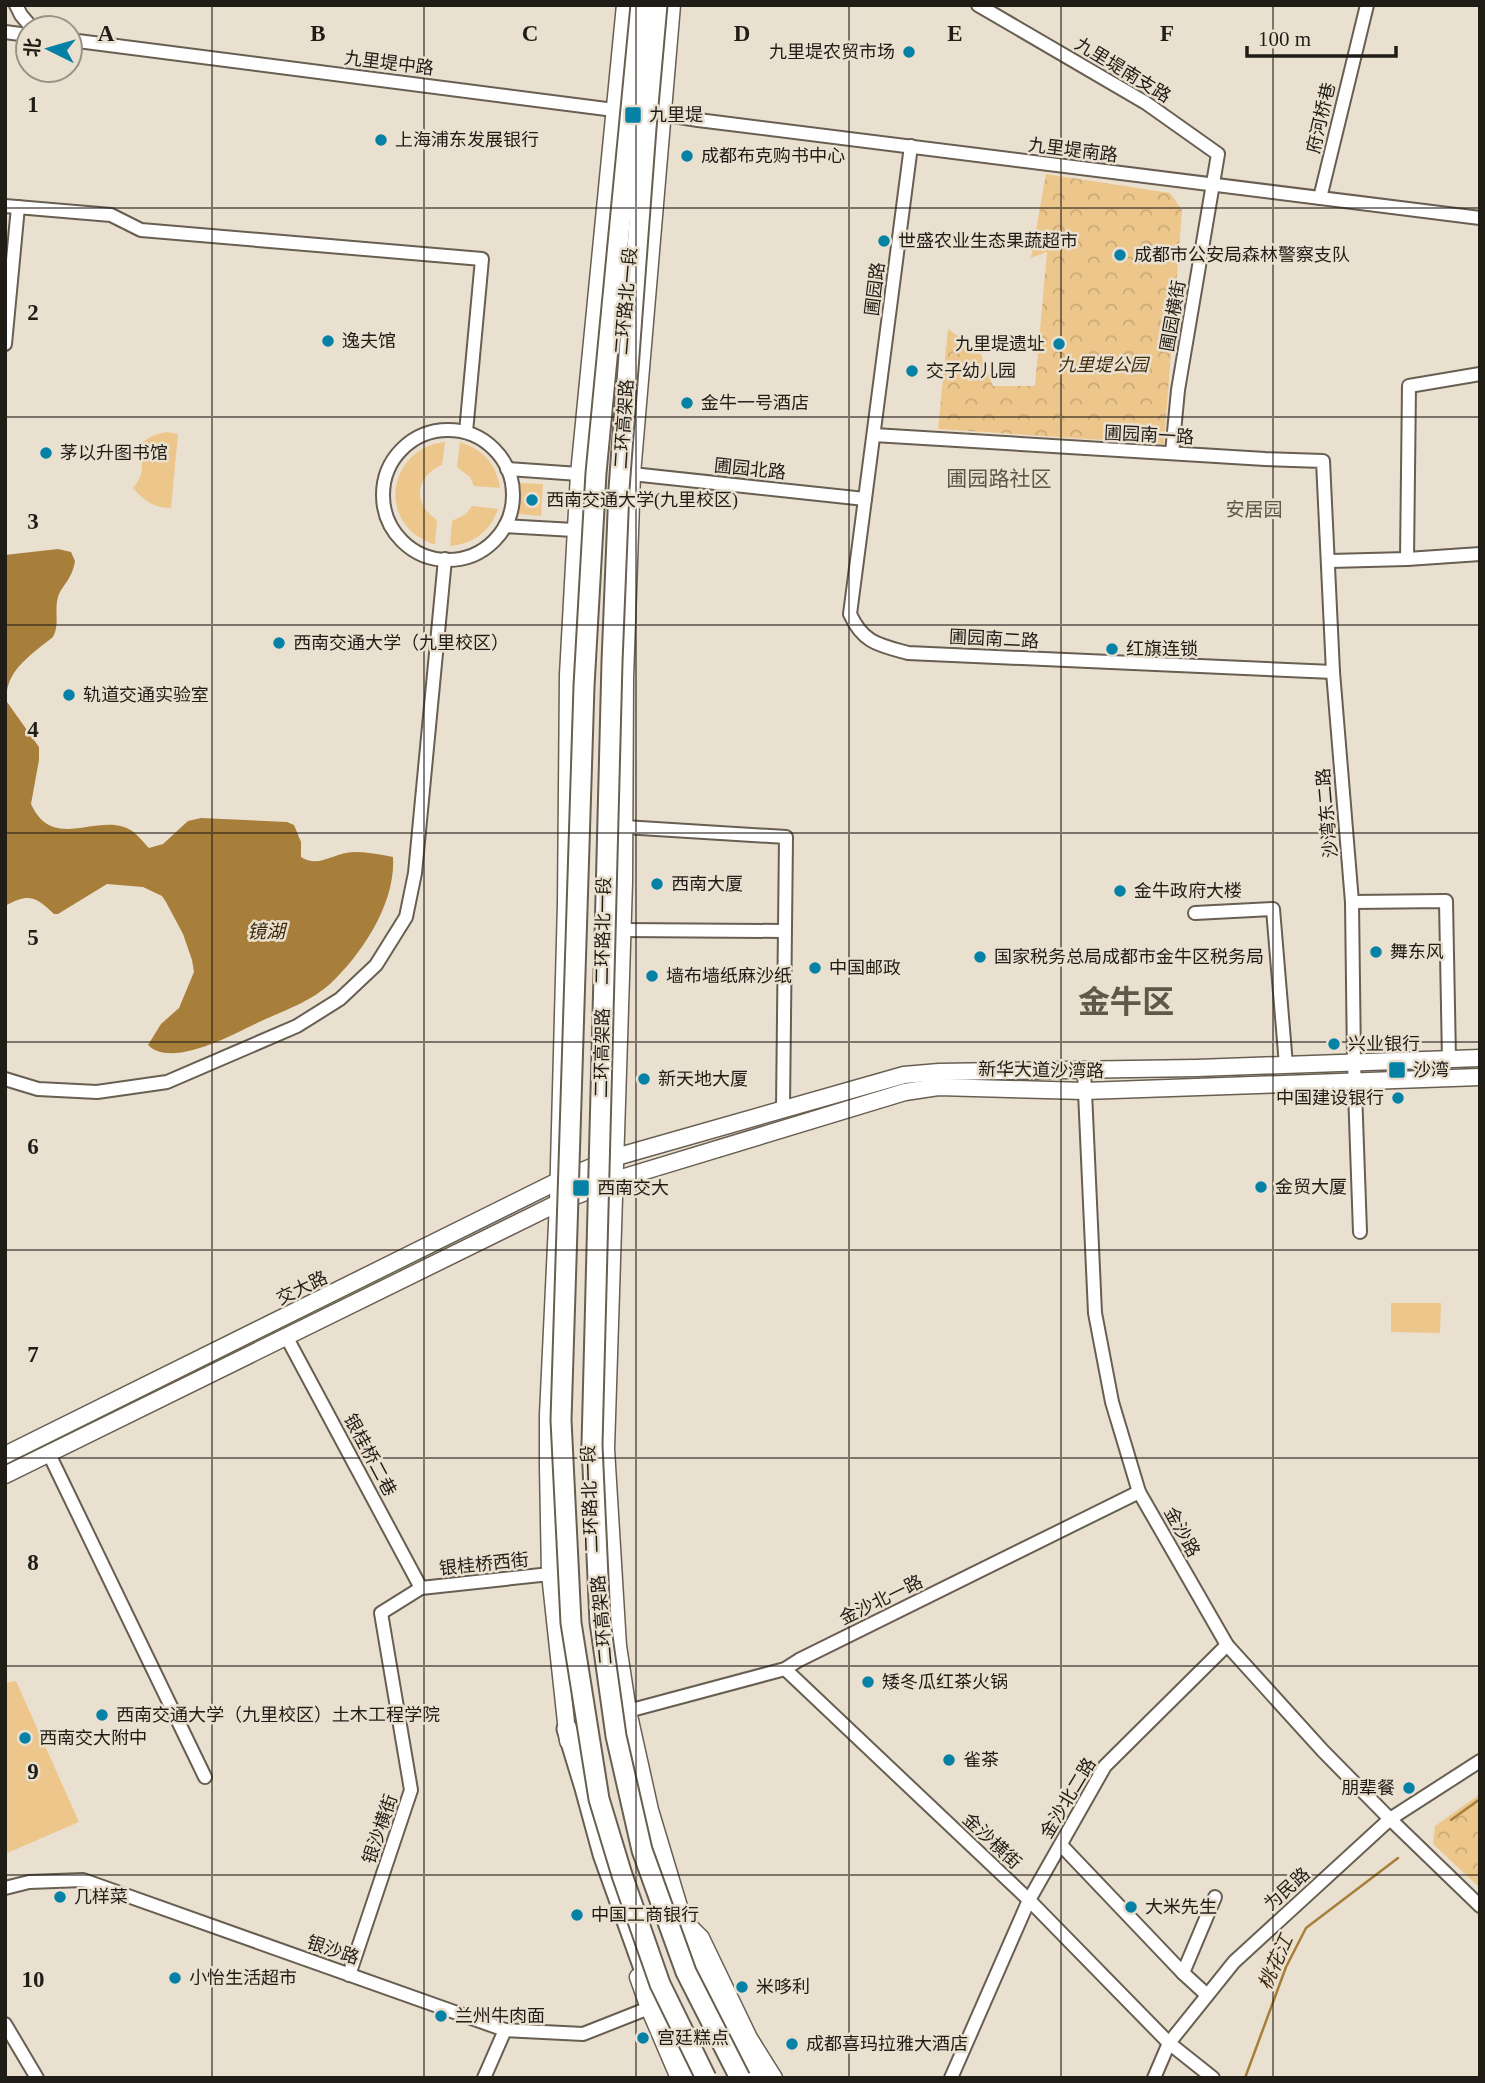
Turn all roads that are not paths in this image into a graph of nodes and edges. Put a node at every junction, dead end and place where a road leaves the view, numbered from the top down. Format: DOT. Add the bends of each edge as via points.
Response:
graph roads {
  1 [pos="625,5"];
  2 [pos="641,5"];
  3 [pos="657,5"];
  4 [pos="672,5"];
  5 [pos="978,5"];
  6 [pos="1367,5"];
  7 [pos="84,42"];
  8 [pos="613,110"];
  9 [pos="661,113"];
  10 [pos="911,146"];
  11 [pos="1213,186"];
  12 [pos="1320,198"];
  13 [pos="12,207"];
  14 [pos="1480,218"];
  15 [pos="5,344"];
  16 [pos="1480,374"];
  17 [pos="466,432"];
  18 [pos="874,435"];
  19 [pos="1172,453"];
  20 [pos="507,469"];
  21 [pos="579,474"];
  22 [pos="632,474"];
  23 [pos="865,499"];
  24 [pos="505,526"];
  25 [pos="574,530"];
  26 [pos="1480,554"];
  27 [pos="445,559"];
  28 [pos="1407,559"];
  29 [pos="1330,561"];
  30 [pos="1333,672"];
  31 [pos="624,827"];
  32 [pos="1352,902"];
  33 [pos="1195,913"];
  34 [pos="622,930"];
  35 [pos="783,931"];
  36 [pos="1480,1059"];
  37 [pos="1449,1060"];
  38 [pos="1354,1062"];
  39 [pos="1286,1065"];
  40 [pos="1084,1070"];
  41 [pos="1480,1077"];
  42 [pos="5,1079"];
  43 [pos="1355,1082"];
  44 [pos="1085,1091"];
  45 [pos="783,1108"];
  46 [pos="616,1157"];
  47 [pos="615,1180"];
  48 [pos="558,1181"];
  49 [pos="558,1203"];
  50 [pos="1360,1232"];
  51 [pos="287,1338"];
  52 [pos="49,1454"];
  53 [pos="5,1455"];
  54 [pos="5,1475"];
  55 [pos="1139,1492"];
  56 [pos="550,1574"];
  57 [pos="421,1588"];
  58 [pos="1227,1645"];
  59 [pos="785,1669"];
  60 [pos="628,1711"];
  61 [pos="567,1729"];
  62 [pos="1480,1761"];
  63 [pos="205,1777"];
  64 [pos="1390,1819"];
  65 [pos="1061,1844"];
  66 [pos="5,1888"];
  67 [pos="1215,1897"];
  68 [pos="1029,1900"];
  69 [pos="1480,1906"];
  70 [pos="683,1920"];
  71 [pos="1183,1973"];
  72 [pos="349,1975"];
  73 [pos="1207,1995"];
  74 [pos="649,2008"];
  75 [pos="5,2024"];
  76 [pos="505,2030"];
  77 [pos="1169,2043"];
  78 [pos="37,2078"];
  79 [pos="484,2078"];
  80 [pos="680,2078"];
  81 [pos="695,2078"];
  82 [pos="706,2078"];
  83 [pos="740,2078"];
  84 [pos="760,2078"];
  85 [pos="774,2078"];
  86 [pos="951,2078"];
  87 [pos="1154,2078"];
  88 [pos="1213,2078"];
  1 -- 8 [label="main road, 二环路北一段"];
  2 -- 82 [label="highway, 二环高架路, bridge" via="596,473 584,686 561,1420 571,1623 599,1799 660,1984"];
  3 -- 83 [label="highway, 二环高架路, bridge" via="619,489 592,1459 600,1622 616,1736 642,1850 686,1972"];
  4 -- 9 [label="main road, 二环路北一段"];
  5 -- 11 [label="street, 九里堤南支路" via="1146,103 1218,154"];
  6 -- 12 [label="street, 府河桥巷"];
  7 -- 8 [label="street, 九里堤中路"];
  8 -- 9 [label="street, 九里堤中路"];
  8 -- 21 [label="main road, 二环路北一段"];
  9 -- 10 [label="street, 九里堤南路"];
  9 -- 22 [label="main road, 二环路北一段"];
  10 -- 11 [label="street, 九里堤南路"];
  10 -- 18 [label="street, 圃园路"];
  11 -- 12 [label="street, 九里堤南路"];
  11 -- 19 [label="street, 圃园横街" via="1178,390"];
  12 -- 14 [label="street, 九里堤南路"];
  13 -- 15 [label="street"];
  13 -- 17 [label="street" via="111,215 141,230 482,259"];
  16 -- 28 [label="street" via="1409,386"];
  17 -- 20 [label="street" via="487,442"];
  17 -- 27 [label="street" via="429,432 410,441 389,467 383,494 386,516 397,536 414,551"];
  18 -- 19 [label="street, 圃园南一路"];
  18 -- 23 [label="street, 圃园南二路"];
  19 -- 29 [label="street, 圃园南一路" via="1323,461"];
  20 -- 21 [label="street"];
  20 -- 24 [label="street" via="513,498"];
  21 -- 25 [label="main road, 二环路北一段"];
  22 -- 23 [label="street, 圃园北路"];
  22 -- 31 [label="main road, 二环路北一段"];
  23 -- 30 [label="street, 圃园南二路" via="850,614 858,631 880,646 908,653"];
  24 -- 25 [label="street"];
  24 -- 27 [label="street" via="479,553"];
  25 -- 48 [label="main road, 二环路北一段"];
  26 -- 28 [label="street"];
  27 -- 42 [label="street" via="415,873 406,917 376,965 340,999 298,1026 167,1082 97,1092 38,1088"];
  28 -- 29 [label="street"];
  29 -- 30 [label="street, 沙湾东二路"];
  30 -- 32 [label="street, 沙湾东二路"];
  31 -- 34 [label="main road, 二环路北一段"];
  31 -- 35 [label="street" via="786,837"];
  32 -- 37 [label="street" via="1446,901"];
  32 -- 38 [label="street, 沙湾东二路"];
  33 -- 39 [label="street" via="1273,909"];
  34 -- 35 [label="street"];
  34 -- 46 [label="main road, 二环路北一段"];
  35 -- 45 [label="street"];
  36 -- 37 [label="main road, 新华大道沙湾路"];
  37 -- 38 [label="main road, 新华大道沙湾路"];
  38 -- 39 [label="main road, 新华大道沙湾路"];
  38 -- 43 [label="street, 沙湾东二路"];
  39 -- 40 [label="main road, 新华大道沙湾路"];
  40 -- 44 [label="street, 金沙路"];
  40 -- 45 [label="main road, 新华大道沙湾路" via="904,1075"];
  41 -- 43 [label="main road, 新华大道沙湾路"];
  43 -- 44 [label="main road, 新华大道沙湾路"];
  43 -- 50 [label="street, 沙湾东二路"];
  44 -- 47 [label="main road, 新华大道沙湾路" via="938,1087 905,1092"];
  44 -- 55 [label="street, 金沙路" via="1095,1313 1112,1402"];
  45 -- 46 [label="main road, 新华大道沙湾路"];
  46 -- 47 [label="main road, 二环路北一段"];
  46 -- 48 [label="main road, 交大路"];
  47 -- 49 [label="main road"];
  47 -- 60 [label="main road, 二环路北一段" via="606,1449 618,1646"];
  48 -- 49 [label="main road, 二环路北一段"];
  48 -- 53 [label="main road, 交大路"];
  49 -- 51 [label="main road"];
  49 -- 56 [label="main road, 二环路北一段" via="548,1415"];
  51 -- 52 [label="main road"];
  51 -- 57 [label="street, 银桂桥二巷"];
  52 -- 54 [label="main road"];
  52 -- 63 [label="street"];
  55 -- 58 [label="street, 金沙路"];
  55 -- 59 [label="street, 金沙北一路"];
  56 -- 57 [label="street, 银桂桥西街"];
  56 -- 61 [label="main road, 二环路北一段"];
  57 -- 72 [label="street, 银沙横街" via="381,1613 411,1790"];
  58 -- 64 [label="street, 金沙路"];
  58 -- 65 [label="street, 金沙北二路" via="1105,1766"];
  59 -- 60 [label="street, 金沙北一路"];
  59 -- 68 [label="street, 金沙横街"];
  60 -- 70 [label="main road, 二环路北一段" via="650,1810"];
  61 -- 74 [label="main road, 二环路北一段" via="574,1779 594,1852"];
  61 -- 81 [label="highway" via="603,1854 670,2035"];
  62 -- 64 [label="street, 为民路"];
  64 -- 69 [label="street, 金沙路"];
  64 -- 73 [label="street, 为民路" via="1234,1962"];
  65 -- 68 [label="street, 金沙北二路"];
  65 -- 71 [label="street"];
  66 -- 72 [label="street, 银沙路" via="29,1882 83,1880"];
  67 -- 71 [label="street"];
  68 -- 77 [label="street, 金沙横街"];
  68 -- 86 [label="street, 金沙北二路"];
  70 -- 84 [label="highway" via="709,1986"];
  70 -- 85 [label="main road, 二环路北一段" via="701,1938 749,2038"];
  71 -- 73 [label="street"];
  72 -- 76 [label="street, 银沙路"];
  73 -- 77 [label="street, 为民路"];
  74 -- 76 [label="street, 银沙路" via="583,2034"];
  74 -- 80 [label="main road, 二环路北一段"];
  75 -- 78 [label="street"];
  76 -- 79 [label="street"];
  77 -- 87 [label="street, 为民路"];
  77 -- 88 [label="street, 金沙横街"];
}
